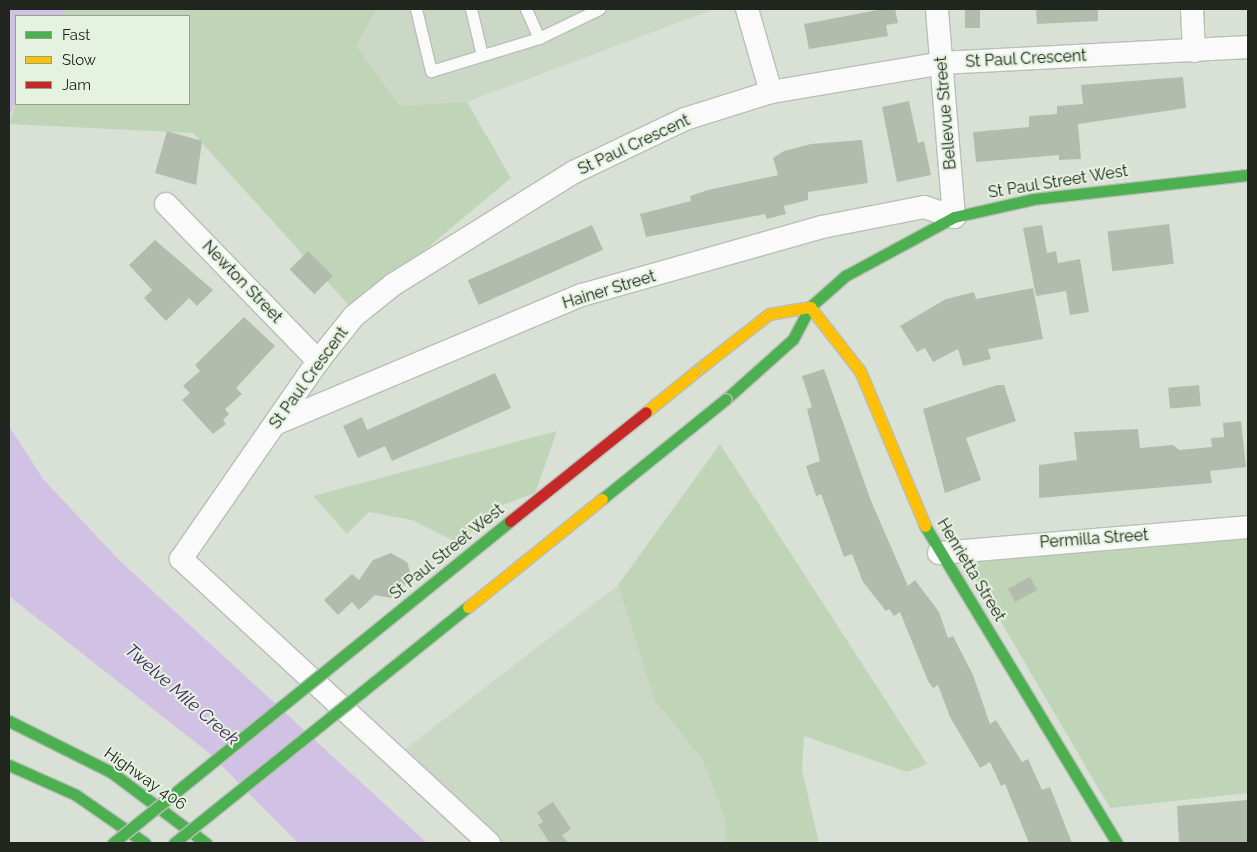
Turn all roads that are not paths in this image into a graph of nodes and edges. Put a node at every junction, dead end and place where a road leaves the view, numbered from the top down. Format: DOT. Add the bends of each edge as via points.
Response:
graph roads {
  1 [pos="416,9"];
  2 [pos="470,9"];
  3 [pos="526,9"];
  4 [pos="599,9"];
  5 [pos="747,9"];
  6 [pos="937,9"];
  7 [pos="1192,9"];
  8 [pos="539,38"];
  9 [pos="1248,47"];
  10 [pos="1194,51"];
  11 [pos="482,56"];
  12 [pos="942,63"];
  13 [pos="771,92"];
  14 [pos="1248,175"];
  15 [pos="166,204"];
  16 [pos="954,217"];
  17 [pos="810,307"];
  18 [pos="318,361"];
  19 [pos="277,423"];
  20 [pos="1248,527"];
  21 [pos="939,553"];
  22 [pos="9,721"];
  23 [pos="9,766"];
  24 [pos="113,843"];
  25 [pos="146,843"];
  26 [pos="174,843"];
  27 [pos="206,843"];
  28 [pos="489,843"];
  29 [pos="1117,843"];
  1 -- 11 [label="lane" via="431,71"];
  2 -- 11 [label="lane"];
  3 -- 8 [label="lane"];
  4 -- 8 [label="lane"];
  5 -- 13 [label="street"];
  6 -- 12 [label="street, Bellevue Street"];
  7 -- 10 [label="street"];
  8 -- 11 [label="lane"];
  9 -- 10 [label="street, St Paul Crescent"];
  10 -- 12 [label="street, St Paul Crescent"];
  12 -- 13 [label="street, St Paul Crescent"];
  12 -- 16 [label="street, Bellevue Street"];
  13 -- 18 [label="street, St Paul Crescent" via="685,119 574,172 394,284 354,316"];
  14 -- 16 [label="main road, St Paul Street West" via="1033,199"];
  15 -- 18 [label="street, Newton Street"];
  16 -- 17 [label="main road, St Paul Street West" via="845,276"];
  16 -- 19 [label="street, Hainer Street" via="924,207 822,227 582,295"];
  17 -- 21 [label="main road, Henrietta Street" via="860,371 910,498"];
  17 -- 24 [label="main road, St Paul Street West, bridge" via="769,314"];
  17 -- 26 [label="main road, St Paul Street West, bridge" via="793,339 726,399"];
  18 -- 19 [label="street, St Paul Crescent"];
  19 -- 28 [label="street, St Paul Crescent" via="181,559"];
  20 -- 21 [label="street, Permilla Street"];
  21 -- 29 [label="main road, Henrietta Street"];
  22 -- 27 [label="main road, Highway 406" via="111,772"];
  23 -- 25 [label="main road" via="76,795"];
}
